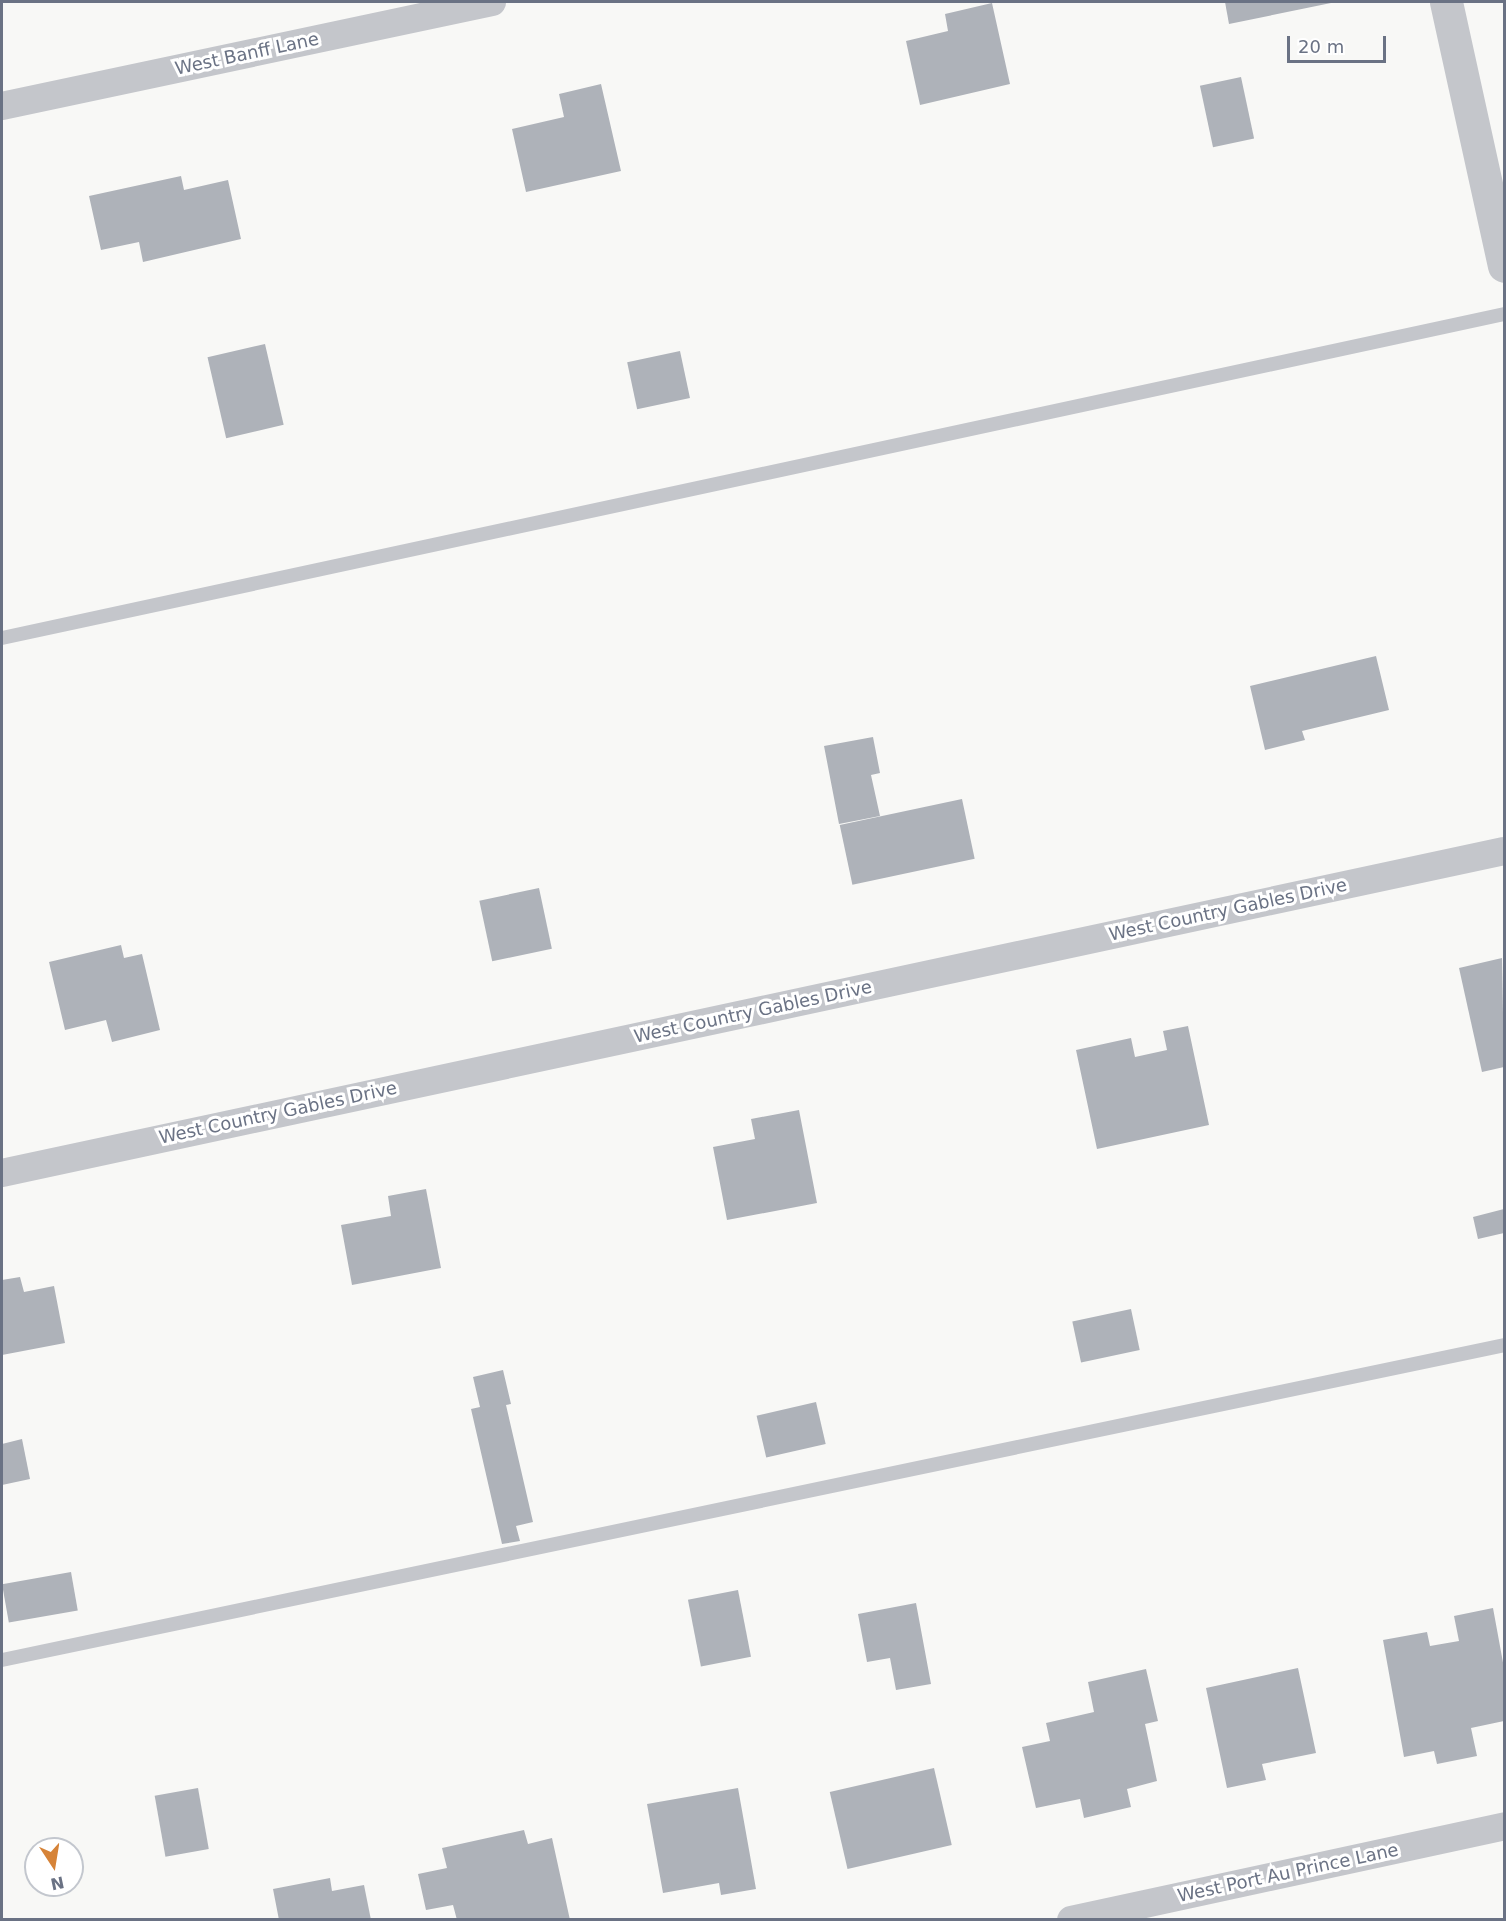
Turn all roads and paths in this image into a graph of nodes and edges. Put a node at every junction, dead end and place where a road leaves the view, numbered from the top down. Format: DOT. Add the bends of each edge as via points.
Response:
graph roads {
  1 [pos="492,2"];
  2 [pos="1446,2"];
  3 [pos="2,106"];
  4 [pos="1504,266"];
  5 [pos="1504,314"];
  6 [pos="2,638"];
  7 [pos="1504,851"];
  8 [pos="2,1173"];
  9 [pos="1504,1345"];
  10 [pos="2,1660"];
  11 [pos="1504,1826"];
  12 [pos="1071,1920"];
  1 -- 3 [label="street, West Banff Lane"];
  2 -- 4 [label="street"];
  5 -- 6 [label="lane"];
  7 -- 8 [label="street, West Country Gables Drive"];
  9 -- 10 [label="lane"];
  11 -- 12 [label="street, West Port Au Prince Lane"];
}
